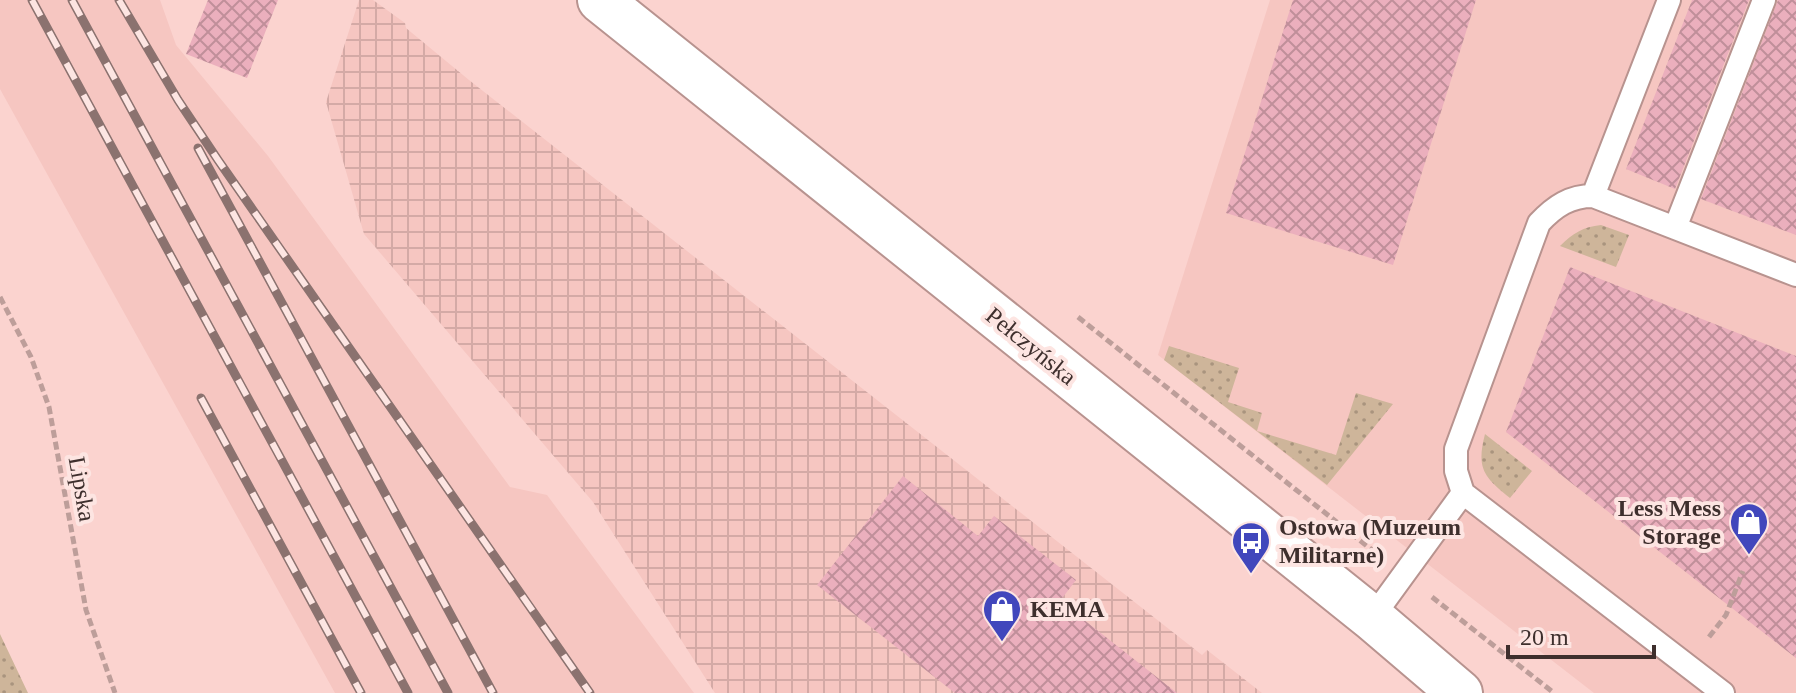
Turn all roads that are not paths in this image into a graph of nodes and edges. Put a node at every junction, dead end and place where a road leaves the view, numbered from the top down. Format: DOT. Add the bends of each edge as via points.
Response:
graph roads {
  1 [pos="600,0"];
  2 [pos="1669,0"];
  3 [pos="1764,0"];
  4 [pos="1593,196"];
  5 [pos="1675,228"];
  6 [pos="1796,275"];
  7 [pos="1463,493"];
  8 [pos="1372,618"];
  9 [pos="1460,693"];
  10 [pos="1723,693"];
  1 -- 8 [label="main road, Pełczyńska"];
  2 -- 4 [label="lane"];
  3 -- 5 [label="lane"];
  4 -- 5 [label="lane"];
  4 -- 7 [label="lane" via="1564,202 1539,223 1456,449"];
  5 -- 6 [label="lane"];
  7 -- 8 [label="lane"];
  7 -- 10 [label="lane"];
  8 -- 9 [label="main road, Pełczyńska"];
}
